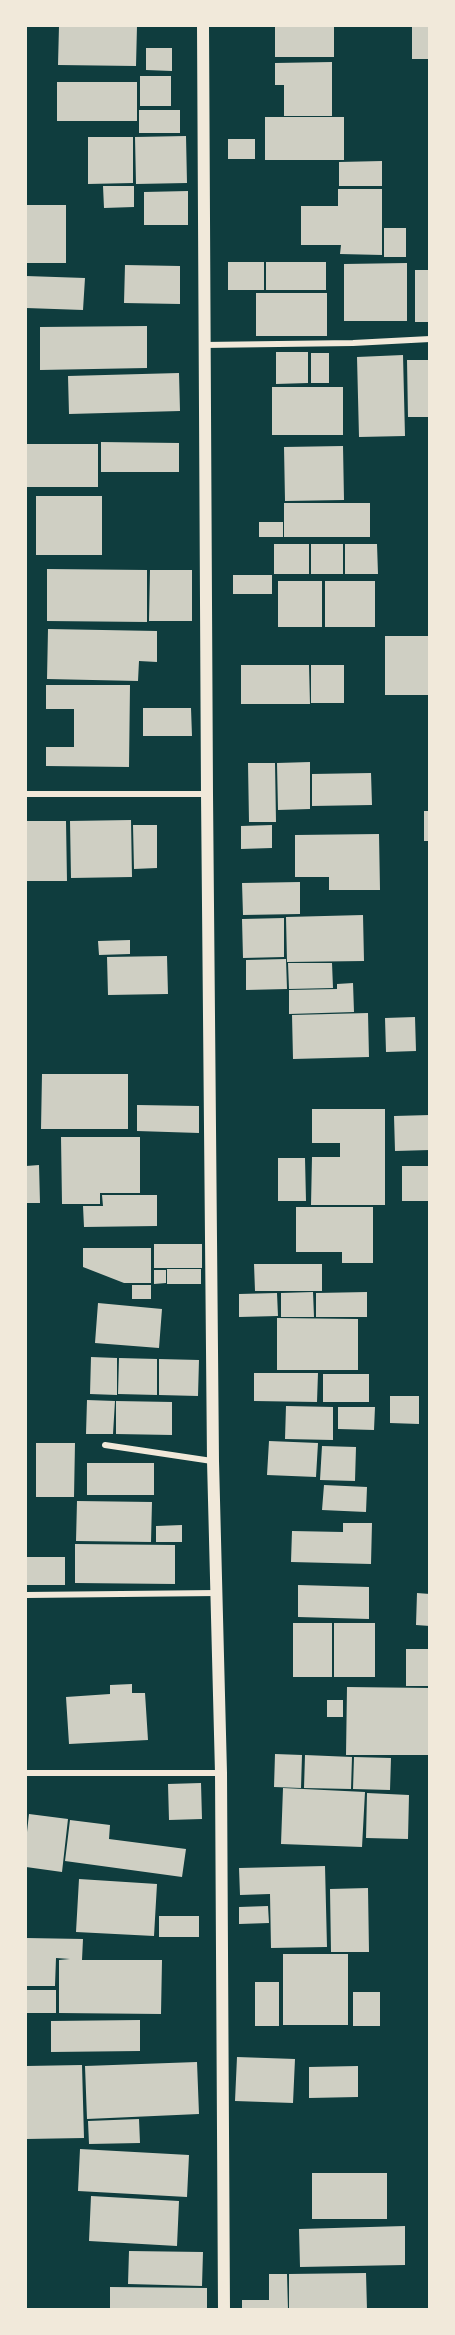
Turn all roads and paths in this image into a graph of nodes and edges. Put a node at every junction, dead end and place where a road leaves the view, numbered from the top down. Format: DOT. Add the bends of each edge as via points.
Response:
graph roads {
  1 [pos="203,26"];
  2 [pos="429,339"];
  3 [pos="203,345"];
  4 [pos="26,794"];
  5 [pos="207,794"];
  6 [pos="105,1445"];
  7 [pos="213,1461"];
  8 [pos="217,1593"];
  9 [pos="26,1594"];
  10 [pos="26,1773"];
  11 [pos="221,1773"];
  12 [pos="224,2310"];
  1 -- 3 [label="main road"];
  2 -- 3 [label="street"];
  3 -- 5 [label="main road"];
  4 -- 5 [label="street"];
  5 -- 7 [label="main road"];
  6 -- 7 [label="street"];
  7 -- 8 [label="main road"];
  8 -- 9 [label="street"];
  8 -- 11 [label="main road"];
  10 -- 11 [label="street"];
  11 -- 12 [label="main road"];
}
